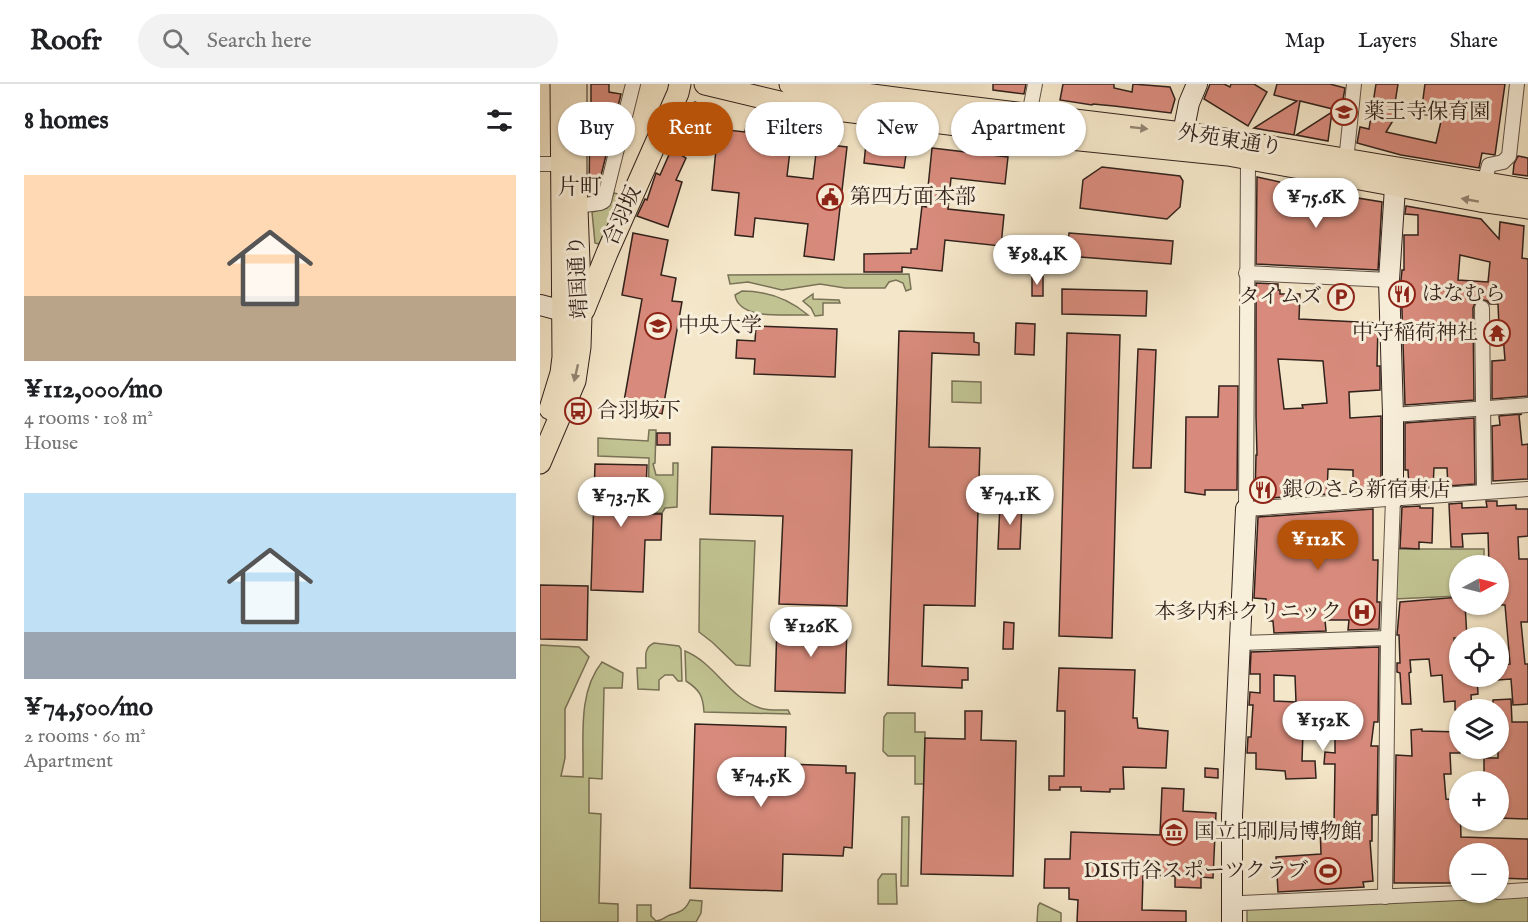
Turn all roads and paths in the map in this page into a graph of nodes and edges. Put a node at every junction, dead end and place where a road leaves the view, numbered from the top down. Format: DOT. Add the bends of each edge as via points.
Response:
graph roads {
  1 [pos="561,84"];
  2 [pos="576,84"];
  3 [pos="633,84"];
  4 [pos="680,84"];
  5 [pos="705,84"];
  6 [pos="790,84"];
  7 [pos="1035,84"];
  8 [pos="1196,84"];
  9 [pos="1354,84"];
  10 [pos="1517,84"];
  11 [pos="886,99"];
  12 [pos="1032,102"];
  13 [pos="951,114"];
  14 [pos="1086,131"];
  15 [pos="1181,142"];
  16 [pos="1248,159"];
  17 [pos="1346,160"];
  18 [pos="540,164"];
  19 [pos="561,171"];
  20 [pos="1396,177"];
  21 [pos="1484,183"];
  22 [pos="1528,190"];
  23 [pos="576,206"];
  24 [pos="1528,208"];
  25 [pos="577,244"];
  26 [pos="607,253"];
  27 [pos="1246,273"];
  28 [pos="593,276"];
  29 [pos="1389,280"];
  30 [pos="580,294"];
  31 [pos="540,305"];
  32 [pos="1482,308"];
  33 [pos="572,313"];
  34 [pos="1528,405"];
  35 [pos="1483,408"];
  36 [pos="1393,414"];
  37 [pos="542,421"];
  38 [pos="540,463"];
  39 [pos="1528,489"];
  40 [pos="1485,492"];
  41 [pos="1392,499"];
  42 [pos="1246,509"];
  43 [pos="1388,638"];
  44 [pos="1239,643"];
  45 [pos="1528,890"];
  46 [pos="1509,891"];
  47 [pos="1449,894"];
  48 [pos="1385,897"];
  49 [pos="1233,901"];
  50 [pos="1232,922"];
  1 -- 19 [label="main road, 靖国通り"];
  2 -- 23 [label="main road, 靖国通り"];
  3 -- 23 [label="street" via="604,201"];
  4 -- 26 [label="main road, 合羽坂"];
  5 -- 11 [label="main road, 外苑東通り" via="788,104"];
  6 -- 11 [label="main road, 外苑東通り"];
  7 -- 12 [label="street"];
  8 -- 15 [label="street"];
  9 -- 17 [label="street"];
  10 -- 21 [label="street" via="1509,156 1503,162 1488,165"];
  11 -- 13 [label="main road, 外苑東通り" via="923,111"];
  14 -- 15 [label="main road, 外苑東通り"];
  15 -- 16 [label="main road, 外苑東通り"];
  15 -- 17 [label="main road, 外苑東通り"];
  16 -- 20 [label="main road, 外苑東通り"];
  16 -- 27 [label="street"];
  17 -- 20 [label="main road, 外苑東通り"];
  18 -- 19 [label="street" via="556,164"];
  19 -- 33 [label="main road, 靖国通り"];
  20 -- 21 [label="main road, 外苑東通り"];
  24 -- 20 [label="main road, 外苑東通り, one-way"];
  20 -- 29 [label="street"];
  21 -- 22 [label="main road, 外苑東通り"];
  23 -- 25 [label="main road, 靖国通り"];
  25 -- 28 [label="main road" via="583,272"];
  25 -- 30 [label="main road, 靖国通り"];
  26 -- 28 [label="main road"];
  26 -- 33 [label="main road, 合羽坂"];
  27 -- 29 [label="street"];
  27 -- 42 [label="street"];
  28 -- 30 [label="main road"];
  29 -- 36 [label="street"];
  30 -- 33 [label="main road, 靖国通り"];
  31 -- 33 [label="street"];
  32 -- 35 [label="street"];
  33 -- 37 [label="main road, 靖国通り" via="561,373"];
  33 -- 38 [label="main road, 靖国通り, one-way" via="580,347 574,381"];
  34 -- 35 [label="street"];
  35 -- 36 [label="street"];
  35 -- 40 [label="street"];
  36 -- 41 [label="street"];
  39 -- 40 [label="street"];
  40 -- 41 [label="street"];
  41 -- 42 [label="street"];
  41 -- 43 [label="street"];
  42 -- 44 [label="street"];
  43 -- 44 [label="street"];
  43 -- 48 [label="street"];
  44 -- 49 [label="street"];
  45 -- 46 [label="street"];
  47 -- 48 [label="street"];
  48 -- 49 [label="street"];
  49 -- 50 [label="street"];
}
